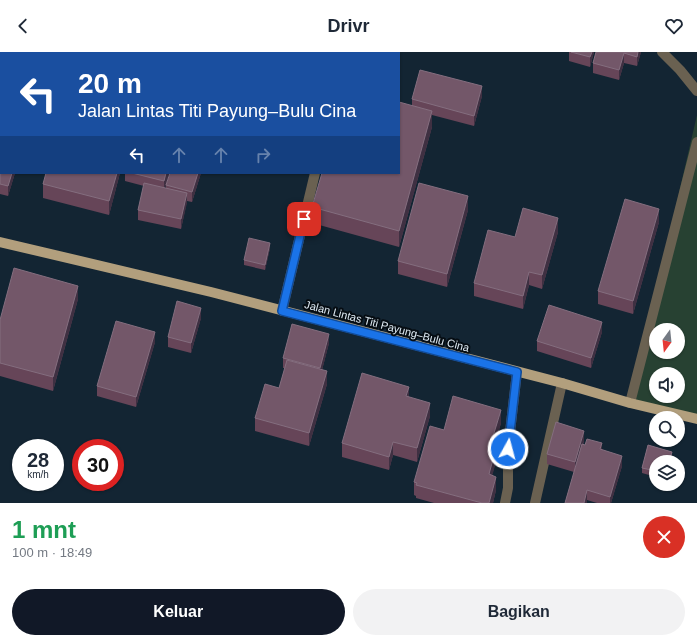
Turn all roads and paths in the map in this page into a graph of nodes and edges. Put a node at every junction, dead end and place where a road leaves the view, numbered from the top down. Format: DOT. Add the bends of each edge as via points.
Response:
graph roads {
  1 [pos="662,52"];
  2 [pos="697,91"];
  3 [pos="697,142"];
  4 [pos="315,174"];
  5 [pos="0,242"];
  6 [pos="282,311"];
  7 [pos="517,372"];
  8 [pos="562,383"];
  9 [pos="630,404"];
  10 [pos="697,419"];
  11 [pos="505,503"];
  12 [pos="536,503"];
  1 -- 2 [label="street"];
  3 -- 9 [label="street"];
  4 -- 6 [label="street"];
  5 -- 6 [label="main road, Jalan Lintas Titi Payung–Bulu Cina"];
  6 -- 7 [label="main road, Jalan Lintas Titi Payung–Bulu Cina"];
  7 -- 8 [label="main road, Jalan Lintas Titi Payung–Bulu Cina"];
  7 -- 11 [label="street"];
  8 -- 9 [label="main road, Jalan Lintas Titi Payung–Bulu Cina"];
  8 -- 12 [label="street"];
  9 -- 10 [label="main road, Jalan Lintas Titi Payung–Bulu Cina"];
}
